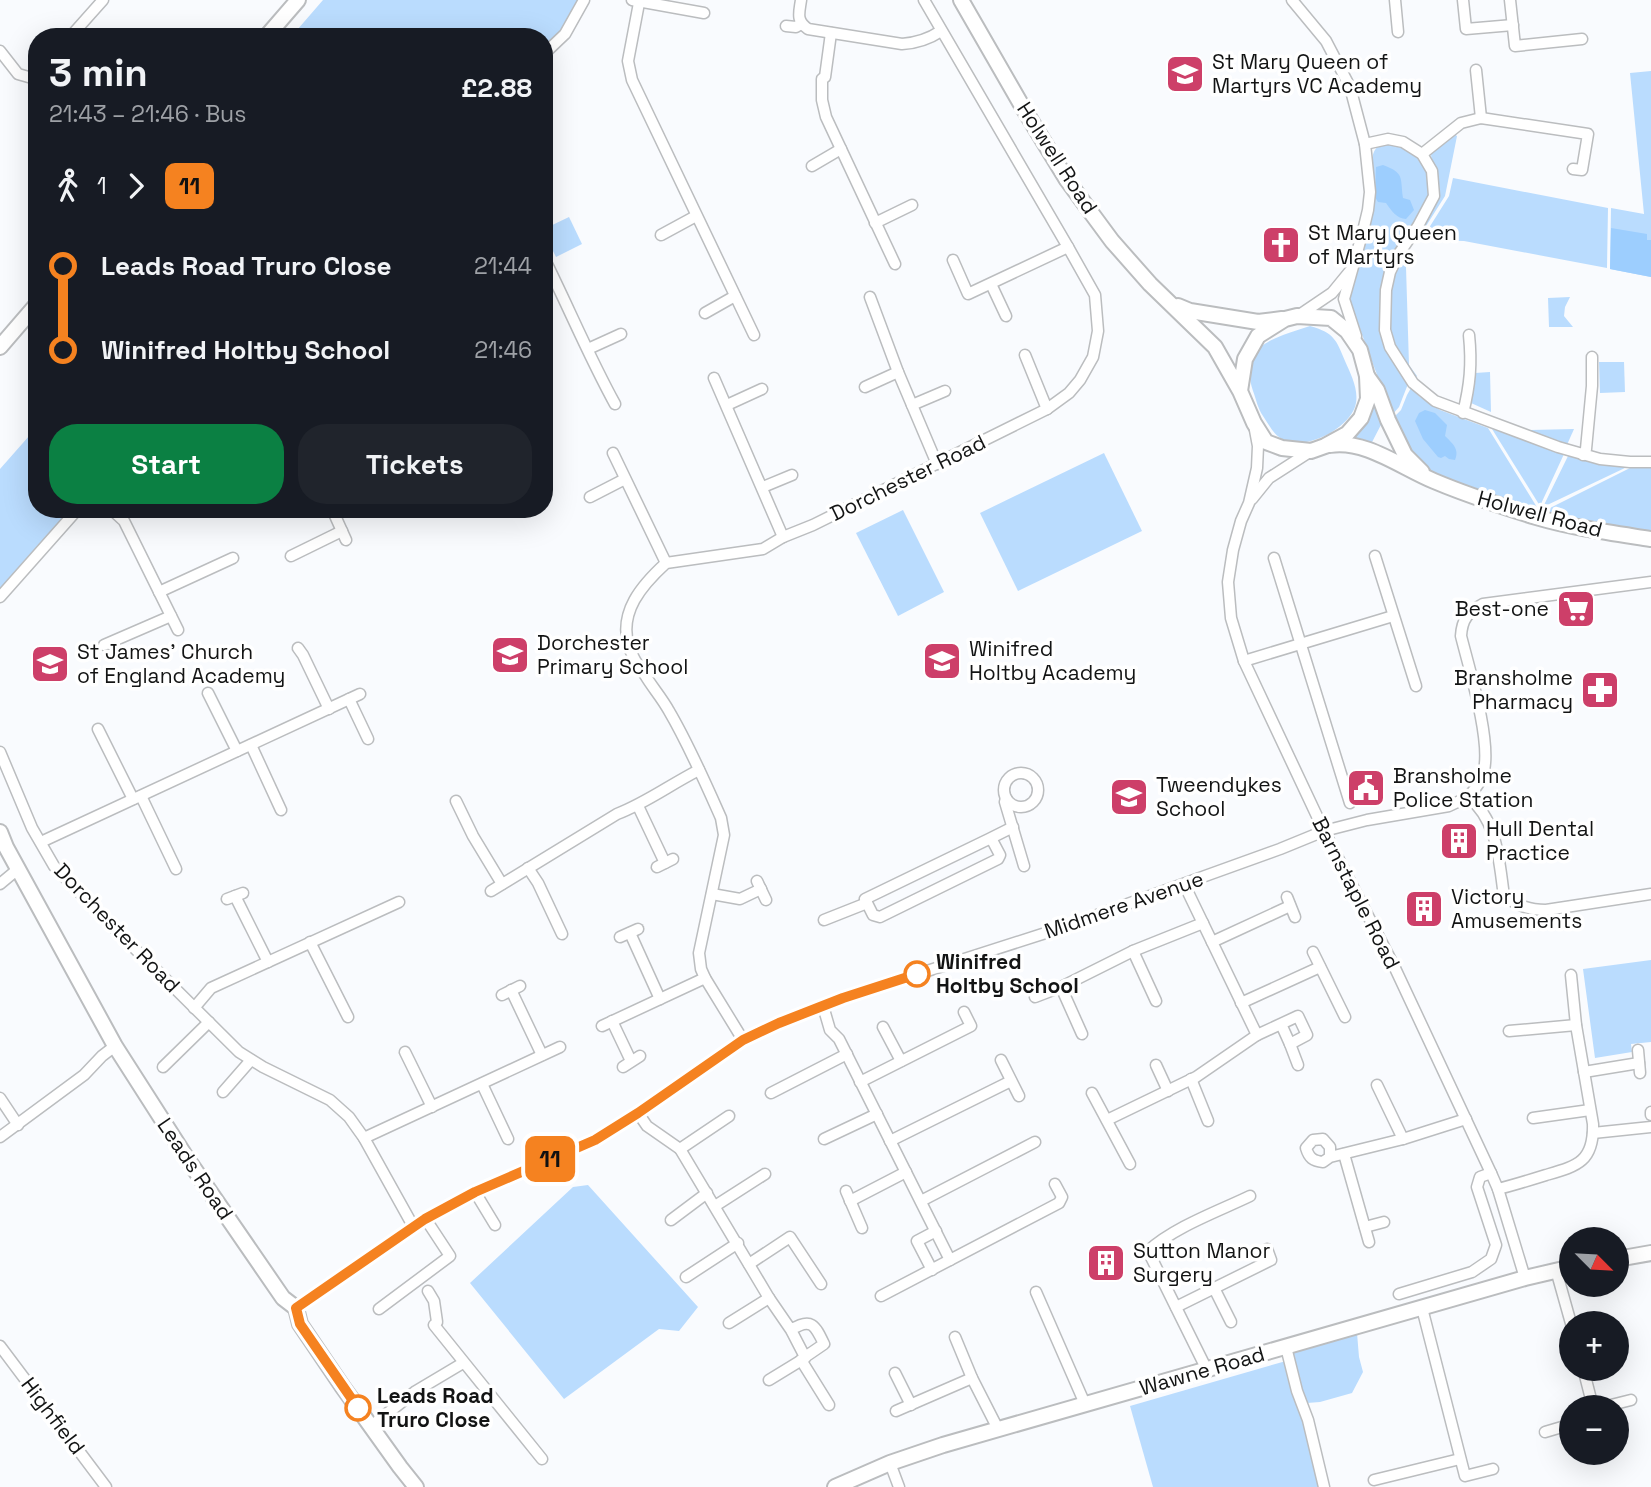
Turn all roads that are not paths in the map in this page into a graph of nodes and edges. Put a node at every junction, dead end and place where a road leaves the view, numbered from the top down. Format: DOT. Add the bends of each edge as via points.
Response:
graph roads {
  1 [pos="103,0"];
  2 [pos="298,0"];
  3 [pos="584,0"];
  4 [pos="801,0"];
  5 [pos="924,0"];
  6 [pos="961,0"];
  7 [pos="1395,0"];
  8 [pos="1464,0"];
  9 [pos="1510,0"];
  10 [pos="636,1"];
  11 [pos="1295,1"];
  12 [pos="672,4"];
  13 [pos="704,13"];
  14 [pos="801,24"];
  15 [pos="1513,25"];
  16 [pos="786,26"];
  17 [pos="78,28"];
  18 [pos="275,28"];
  19 [pos="941,31"];
  20 [pos="1398,32"];
  21 [pos="831,33"];
  22 [pos="1582,39"];
  23 [pos="553,45"];
  24 [pos="0,51"];
  25 [pos="1476,70"];
  26 [pos="28,75"];
  27 [pos="1481,118"];
  28 [pos="1365,144"];
  29 [pos="841,149"];
  30 [pos="1422,154"];
  31 [pos="812,166"];
  32 [pos="1573,169"];
  33 [pos="912,205"];
  34 [pos="696,216"];
  35 [pos="876,223"];
  36 [pos="661,235"];
  37 [pos="1068,247"];
  38 [pos="953,260"];
  39 [pos="895,264"];
  40 [pos="1352,268"];
  41 [pos="553,277"];
  42 [pos="990,284"];
  43 [pos="735,296"];
  44 [pos="870,297"];
  45 [pos="1170,303"];
  46 [pos="705,313"];
  47 [pos="28,314"];
  48 [pos="1006,316"];
  49 [pos="1291,317"];
  50 [pos="621,334"];
  51 [pos="754,335"];
  52 [pos="1469,335"];
  53 [pos="0,347"];
  54 [pos="588,349"];
  55 [pos="1360,350"];
  56 [pos="1025,355"];
  57 [pos="1592,357"];
  58 [pos="898,372"];
  59 [pos="1367,376"];
  60 [pos="715,378"];
  61 [pos="865,387"];
  62 [pos="762,389"];
  63 [pos="945,391"];
  64 [pos="1240,391"];
  65 [pos="615,404"];
  66 [pos="727,405"];
  67 [pos="912,405"];
  68 [pos="1047,409"];
  69 [pos="1463,413"];
  70 [pos="1254,423"];
  71 [pos="1325,446"];
  72 [pos="1311,451"];
  73 [pos="613,453"];
  74 [pos="1583,455"];
  75 [pos="1651,462"];
  76 [pos="937,464"];
  77 [pos="792,475"];
  78 [pos="625,479"];
  79 [pos="1431,480"];
  80 [pos="763,488"];
  81 [pos="590,497"];
  82 [pos="1249,503"];
  83 [pos="70,518"];
  84 [pos="121,518"];
  85 [pos="336,518"];
  86 [pos="783,537"];
  87 [pos="1651,539"];
  88 [pos="291,556"];
  89 [pos="1375,556"];
  90 [pos="233,558"];
  91 [pos="1274,558"];
  92 [pos="666,563"];
  93 [pos="1651,582"];
  94 [pos="159,592"];
  95 [pos="0,597"];
  96 [pos="171,616"];
  97 [pos="1393,616"];
  98 [pos="178,630"];
  99 [pos="1301,643"];
  100 [pos="104,645"];
  101 [pos="298,648"];
  102 [pos="1244,662"];
  103 [pos="1416,686"];
  104 [pos="208,693"];
  105 [pos="360,694"];
  106 [pos="349,699"];
  107 [pos="328,709"];
  108 [pos="98,729"];
  109 [pos="368,739"];
  110 [pos="251,745"];
  111 [pos="237,751"];
  112 [pos="0,752"];
  113 [pos="699,770"];
  114 [pos="137,797"];
  115 [pos="1468,797"];
  116 [pos="1006,798"];
  117 [pos="456,801"];
  118 [pos="1350,803"];
  119 [pos="638,806"];
  120 [pos="281,810"];
  121 [pos="1013,827"];
  122 [pos="1324,831"];
  123 [pos="0,832"];
  124 [pos="990,838"];
  125 [pos="41,842"];
  126 [pos="665,863"];
  127 [pos="1024,866"];
  128 [pos="528,868"];
  129 [pos="18,869"];
  130 [pos="176,869"];
  131 [pos="0,884"];
  132 [pos="502,884"];
  133 [pos="1184,884"];
  134 [pos="491,891"];
  135 [pos="712,894"];
  136 [pos="1651,894"];
  137 [pos="235,896"];
  138 [pos="766,901"];
  139 [pos="399,902"];
  140 [pos="867,903"];
  141 [pos="1295,917"];
  142 [pos="824,920"];
  143 [pos="1203,923"];
  144 [pos="629,933"];
  145 [pos="562,934"];
  146 [pos="310,942"];
  147 [pos="1212,942"];
  148 [pos="1133,951"];
  149 [pos="1312,952"];
  150 [pos="268,962"];
  151 [pos="1320,967"];
  152 [pos="1571,975"];
  153 [pos="705,978"];
  154 [pos="1060,987"];
  155 [pos="511,990"];
  156 [pos="1035,997"];
  157 [pos="660,999"];
  158 [pos="1156,1001"];
  159 [pos="1241,1003"];
  160 [pos="823,1006"];
  161 [pos="194,1008"];
  162 [pos="964,1012"];
  163 [pos="348,1017"];
  164 [pos="1345,1017"];
  165 [pos="612,1021"];
  166 [pos="209,1022"];
  167 [pos="1281,1024"];
  168 [pos="1576,1025"];
  169 [pos="601,1026"];
  170 [pos="883,1027"];
  171 [pos="1509,1031"];
  172 [pos="1082,1034"];
  173 [pos="1257,1035"];
  174 [pos="743,1040"];
  175 [pos="1290,1044"];
  176 [pos="115,1046"];
  177 [pos="560,1047"];
  178 [pos="1638,1050"];
  179 [pos="405,1052"];
  180 [pos="846,1054"];
  181 [pos="542,1055"];
  182 [pos="251,1060"];
  183 [pos="1001,1060"];
  184 [pos="631,1061"];
  185 [pos="901,1061"];
  186 [pos="1156,1065"];
  187 [pos="1298,1065"];
  188 [pos="163,1067"];
  189 [pos="1584,1072"];
  190 [pos="1191,1079"];
  191 [pos="1011,1081"];
  192 [pos="860,1082"];
  193 [pos="482,1084"];
  194 [pos="1377,1085"];
  195 [pos="1168,1091"];
  196 [pos="223,1092"];
  197 [pos="771,1093"];
  198 [pos="1092,1093"];
  199 [pos="1019,1096"];
  200 [pos="0,1098"];
  201 [pos="432,1107"];
  202 [pos="1590,1110"];
  203 [pos="638,1113"];
  204 [pos="877,1114"];
  205 [pos="729,1116"];
  206 [pos="1533,1118"];
  207 [pos="1466,1119"];
  208 [pos="1107,1120"];
  209 [pos="1208,1121"];
  210 [pos="18,1125"];
  211 [pos="1651,1127"];
  212 [pos="1593,1133"];
  213 [pos="0,1137"];
  214 [pos="363,1138"];
  215 [pos="508,1139"];
  216 [pos="824,1139"];
  217 [pos="1403,1139"];
  218 [pos="890,1141"];
  219 [pos="1035,1142"];
  220 [pos="680,1149"];
  221 [pos="1344,1154"];
  222 [pos="1329,1157"];
  223 [pos="1130,1164"];
  224 [pos="906,1172"];
  225 [pos="1491,1173"];
  226 [pos="765,1174"];
  227 [pos="1055,1184"];
  228 [pos="1498,1189"];
  229 [pos="475,1192"];
  230 [pos="707,1192"];
  231 [pos="1250,1196"];
  232 [pos="921,1201"];
  233 [pos="715,1206"];
  234 [pos="425,1219"];
  235 [pos="671,1220"];
  236 [pos="1384,1222"];
  237 [pos="495,1225"];
  238 [pos="413,1226"];
  239 [pos="1365,1227"];
  240 [pos="862,1228"];
  241 [pos="936,1231"];
  242 [pos="1369,1242"];
  243 [pos="738,1243"];
  244 [pos="1267,1249"];
  245 [pos="1651,1253"];
  246 [pos="1629,1257"];
  247 [pos="950,1260"];
  248 [pos="749,1264"];
  249 [pos="932,1269"];
  250 [pos="1559,1269"];
  251 [pos="1556,1270"];
  252 [pos="686,1277"];
  253 [pos="1525,1278"];
  254 [pos="821,1284"];
  255 [pos="1214,1288"];
  256 [pos="428,1291"];
  257 [pos="1036,1292"];
  258 [pos="1399,1294"];
  259 [pos="881,1296"];
  260 [pos="769,1298"];
  261 [pos="1176,1307"];
  262 [pos="296,1308"];
  263 [pos="379,1308"];
  264 [pos="1422,1308"];
  265 [pos="1568,1311"];
  266 [pos="1231,1322"];
  267 [pos="729,1323"];
  268 [pos="791,1331"];
  269 [pos="955,1336"];
  270 [pos="0,1346"];
  271 [pos="1286,1347"];
  272 [pos="803,1359"];
  273 [pos="463,1363"];
  274 [pos="1206,1368"];
  275 [pos="895,1373"];
  276 [pos="972,1378"];
  277 [pos="769,1380"];
  278 [pos="1086,1404"];
  279 [pos="829,1405"];
  280 [pos="911,1405"];
  281 [pos="896,1411"];
  282 [pos="371,1426"];
  283 [pos="1559,1428"];
  284 [pos="998,1429"];
  285 [pos="1545,1432"];
  286 [pos="542,1459"];
  287 [pos="1460,1460"];
  288 [pos="890,1463"];
  289 [pos="1493,1469"];
  290 [pos="1374,1480"];
  291 [pos="105,1487"];
  292 [pos="416,1487"];
  293 [pos="835,1487"];
  294 [pos="899,1487"];
  295 [pos="1324,1487"];
  1 -- 17 [label="street"];
  2 -- 18 [label="street"];
  3 -- 23 [label="street"];
  4 -- 14 [label="street"];
  5 -- 19 [label="street, Dorchester Road"];
  6 -- 45 [label="street, Holwell Road" via="1067,180 1112,241"];
  7 -- 20 [label="street"];
  8 -- 15 [label="street" via="1466,29"];
  9 -- 15 [label="street"];
  10 -- 12 [label="street"];
  10 -- 34 [label="street" via="628,61 632,80"];
  11 -- 28 [label="street" via="1326,41 1350,87"];
  12 -- 13 [label="street"];
  14 -- 16 [label="street"];
  14 -- 21 [label="street"];
  15 -- 22 [label="street" via="1515,46"];
  19 -- 21 [label="street" via="902,44"];
  19 -- 37 [label="street, Dorchester Road"];
  21 -- 29 [label="street" via="822,100"];
  24 -- 26 [label="street" via="18,74"];
  25 -- 27 [label="street"];
  27 -- 30 [label="street" via="1461,123"];
  27 -- 32 [label="street" via="1588,134 1582,170"];
  28 -- 30 [label="street" via="1388,139"];
  28 -- 40 [label="street" via="1370,192"];
  29 -- 31 [label="street"];
  29 -- 35 [label="street"];
  30 -- 69 [label="street" via="1432,171 1434,196 1390,272 1385,330 1412,383 1435,401"];
  33 -- 35 [label="street"];
  34 -- 36 [label="street"];
  34 -- 43 [label="street"];
  35 -- 39 [label="street"];
  37 -- 42 [label="street"];
  37 -- 68 [label="street, Dorchester Road" via="1095,295 1098,331 1093,357 1080,380"];
  38 -- 42 [label="street" via="968,294"];
  40 -- 49 [label="street" via="1332,293"];
  40 -- 55 [label="street" via="1344,299"];
  41 -- 54 [label="street"];
  42 -- 48 [label="street"];
  43 -- 46 [label="street"];
  43 -- 51 [label="street"];
  44 -- 58 [label="street"];
  45 -- 49 [label="street, Holwell Road" via="1190,311 1258,322"];
  45 -- 64 [label="street, Holwell Road" via="1215,347"];
  47 -- 53 [label="street"];
  49 -- 55 [label="street" via="1331,318"];
  49 -- 64 [label="street" via="1258,336 1245,359"];
  50 -- 54 [label="street"];
  52 -- 69 [label="street" via="1470,383"];
  54 -- 65 [label="street"];
  55 -- 59 [label="street"];
  56 -- 68 [label="street"];
  57 -- 74 [label="street"];
  58 -- 61 [label="street"];
  58 -- 67 [label="street"];
  59 -- 71 [label="street" via="1361,418 1347,434"];
  59 -- 79 [label="street, Holwell Road" via="1405,454"];
  60 -- 66 [label="street"];
  62 -- 66 [label="street"];
  63 -- 67 [label="street"];
  64 -- 70 [label="street"];
  66 -- 80 [label="street"];
  67 -- 76 [label="street"];
  68 -- 76 [label="street, Dorchester Road"];
  69 -- 74 [label="street"];
  70 -- 72 [label="street" via="1266,442"];
  70 -- 82 [label="street, Barnstaple Road" via="1257,468"];
  71 -- 72 [label="street"];
  71 -- 79 [label="street, Holwell Road" via="1358,446"];
  72 -- 82 [label="street, Barnstaple Road" via="1269,478"];
  73 -- 78 [label="street"];
  74 -- 75 [label="street"];
  76 -- 86 [label="street, Dorchester Road"];
  77 -- 80 [label="street"];
  78 -- 81 [label="street"];
  78 -- 92 [label="street"];
  79 -- 87 [label="street, Holwell Road" via="1537,517"];
  80 -- 86 [label="street"];
  82 -- 102 [label="street, Barnstaple Road" via="1228,582 1231,618"];
  83 -- 95 [label="street"];
  84 -- 94 [label="street"];
  85 -- 88 [label="street" via="344,536"];
  86 -- 92 [label="street, Dorchester Road" via="763,549"];
  89 -- 97 [label="street"];
  90 -- 94 [label="street"];
  91 -- 99 [label="street"];
  92 -- 113 [label="street" via="637,593 631,606 629,648"];
  93 -- 115 [label="street" via="1483,604 1470,611 1461,636 1485,752 1480,783"];
  94 -- 96 [label="street"];
  96 -- 98 [label="street"];
  96 -- 100 [label="street"];
  97 -- 99 [label="street"];
  97 -- 103 [label="street"];
  99 -- 102 [label="street"];
  99 -- 118 [label="street"];
  101 -- 107 [label="street"];
  102 -- 122 [label="street, Barnstaple Road"];
  104 -- 111 [label="street"];
  105 -- 106 [label="street"];
  106 -- 107 [label="street"];
  106 -- 109 [label="street"];
  107 -- 110 [label="street"];
  108 -- 114 [label="street"];
  110 -- 111 [label="street"];
  110 -- 120 [label="street"];
  111 -- 114 [label="street"];
  112 -- 125 [label="street, Dorchester Road"];
  113 -- 119 [label="street"];
  113 -- 135 [label="street" via="724,835"];
  114 -- 125 [label="street"];
  114 -- 130 [label="street"];
  115 -- 122 [label="street, Midmere Avenue" via="1449,806"];
  115 -- 136 [label="street" via="1492,829 1504,896 1518,906 1546,910"];
  116 -- 121 [label="street"];
  117 -- 132 [label="street"];
  119 -- 126 [label="street"];
  119 -- 128 [label="street"];
  121 -- 124 [label="street"];
  121 -- 127 [label="street"];
  122 -- 133 [label="street, Midmere Avenue"];
  122 -- 207 [label="street, Barnstaple Road"];
  123 -- 129 [label="street, Leads Road"];
  124 -- 140 [label="street" via="865,898"];
  124 -- 140 [label="street" via="998,859 880,917 873,915"];
  125 -- 161 [label="street, Dorchester Road" via="54,866"];
  128 -- 132 [label="street"];
  128 -- 145 [label="street"];
  129 -- 131 [label="street"];
  129 -- 176 [label="street, Leads Road"];
  132 -- 134 [label="street"];
  133 -- 143 [label="street"];
  133 -- 160 [label="street, Midmere Avenue"];
  135 -- 138 [label="street" via="740,899 759,885"];
  135 -- 153 [label="street" via="699,953"];
  137 -- 150 [label="street"];
  139 -- 146 [label="street"];
  140 -- 142 [label="street"];
  141 -- 147 [label="street" via="1289,902"];
  143 -- 147 [label="street"];
  143 -- 148 [label="street"];
  144 -- 157 [label="street"];
  146 -- 150 [label="street"];
  146 -- 163 [label="street"];
  147 -- 159 [label="street"];
  148 -- 154 [label="street"];
  148 -- 158 [label="street"];
  149 -- 151 [label="street"];
  150 -- 161 [label="street" via="211,988"];
  151 -- 159 [label="street"];
  151 -- 164 [label="street"];
  152 -- 168 [label="street"];
  153 -- 157 [label="street"];
  153 -- 174 [label="street"];
  154 -- 156 [label="street"];
  154 -- 172 [label="street"];
  155 -- 181 [label="street"];
  157 -- 165 [label="street"];
  159 -- 173 [label="street"];
  160 -- 174 [label="street, Midmere Avenue"];
  160 -- 180 [label="street" via="830,1030"];
  161 -- 166 [label="street, Dorchester Road"];
  162 -- 185 [label="street" via="971,1026"];
  165 -- 169 [label="street"];
  165 -- 184 [label="street"];
  166 -- 182 [label="street, Dorchester Road"];
  166 -- 188 [label="street"];
  167 -- 173 [label="street"];
  167 -- 175 [label="street"];
  167 -- 175 [label="street" via="1298,1016 1307,1035"];
  168 -- 171 [label="street"];
  168 -- 189 [label="street"];
  170 -- 185 [label="street"];
  173 -- 190 [label="street"];
  174 -- 203 [label="street, Midmere Avenue"];
  175 -- 187 [label="street"];
  176 -- 210 [label="street"];
  176 -- 262 [label="street, Leads Road" via="283,1298"];
  177 -- 181 [label="street"];
  178 -- 189 [label="street" via="1640,1068"];
  179 -- 201 [label="street"];
  180 -- 192 [label="street"];
  180 -- 197 [label="street"];
  181 -- 193 [label="street"];
  182 -- 196 [label="street"];
  182 -- 214 [label="street, Dorchester Road" via="330,1100"];
  183 -- 191 [label="street"];
  185 -- 192 [label="street"];
  186 -- 195 [label="street"];
  189 -- 202 [label="street"];
  190 -- 195 [label="street"];
  190 -- 209 [label="street"];
  191 -- 199 [label="street"];
  191 -- 218 [label="street"];
  192 -- 204 [label="street"];
  193 -- 201 [label="street"];
  193 -- 215 [label="street"];
  194 -- 217 [label="street"];
  195 -- 208 [label="street"];
  198 -- 208 [label="street"];
  200 -- 210 [label="street"];
  201 -- 214 [label="street"];
  202 -- 206 [label="street"];
  202 -- 212 [label="street"];
  203 -- 220 [label="street" via="647,1126"];
  203 -- 229 [label="street, Midmere Avenue" via="595,1140"];
  204 -- 216 [label="street"];
  204 -- 218 [label="street"];
  205 -- 220 [label="street"];
  207 -- 217 [label="street"];
  207 -- 225 [label="street, Barnstaple Road"];
  208 -- 223 [label="street"];
  210 -- 213 [label="street"];
  211 -- 212 [label="street"];
  212 -- 228 [label="street" via="1585,1157 1573,1167"];
  214 -- 238 [label="street, Dorchester Road"];
  217 -- 221 [label="street"];
  218 -- 224 [label="street"];
  219 -- 232 [label="street"];
  220 -- 230 [label="street"];
  221 -- 222 [label="street"];
  221 -- 239 [label="street"];
  224 -- 232 [label="street"];
  224 -- 240 [label="street" via="848,1196"];
  225 -- 228 [label="street, Barnstaple Road"];
  225 -- 258 [label="street" via="1480,1177 1477,1187 1496,1245 1491,1259 1472,1272"];
  226 -- 233 [label="street"];
  227 -- 247 [label="street" via="1062,1197 1059,1203"];
  228 -- 253 [label="street, Barnstaple Road"];
  229 -- 234 [label="street, Midmere Avenue"];
  229 -- 237 [label="street"];
  230 -- 233 [label="street"];
  230 -- 235 [label="street"];
  231 -- 261 [label="street" via="1177,1231 1149,1251"];
  232 -- 241 [label="street"];
  233 -- 243 [label="street"];
  234 -- 238 [label="street, Midmere Avenue"];
  234 -- 263 [label="street" via="450,1256"];
  236 -- 239 [label="street"];
  238 -- 262 [label="street, Midmere Avenue"];
  239 -- 242 [label="street"];
  241 -- 247 [label="street"];
  241 -- 249 [label="street" via="917,1241"];
  243 -- 248 [label="street"];
  243 -- 252 [label="street"];
  244 -- 255 [label="street" via="1271,1260"];
  245 -- 246 [label="street"];
  247 -- 249 [label="street"];
  248 -- 254 [label="street" via="790,1237"];
  248 -- 260 [label="street"];
  249 -- 259 [label="street"];
  250 -- 251 [label="street, Wawne Road"];
  251 -- 253 [label="street, Wawne Road"];
  251 -- 265 [label="street"];
  253 -- 264 [label="street, Wawne Road"];
  255 -- 261 [label="street"];
  255 -- 266 [label="street"];
  256 -- 273 [label="street" via="434,1301 435,1324"];
  257 -- 278 [label="street"];
  260 -- 267 [label="street"];
  260 -- 268 [label="street"];
  261 -- 274 [label="street"];
  262 -- 282 [label="street, Leads Road" via="300,1324"];
  264 -- 271 [label="street, Wawne Road"];
  264 -- 287 [label="street"];
  268 -- 272 [label="street"];
  268 -- 272 [label="street" via="809,1324 816,1327 824,1344"];
  269 -- 276 [label="street"];
  270 -- 291 [label="street, Highfield"];
  271 -- 274 [label="street, Wawne Road"];
  271 -- 295 [label="street"];
  272 -- 277 [label="street"];
  272 -- 279 [label="street"];
  273 -- 282 [label="street"];
  273 -- 286 [label="street" via="529,1450"];
  274 -- 278 [label="street, Wawne Road"];
  275 -- 280 [label="street"];
  276 -- 280 [label="street"];
  276 -- 284 [label="street"];
  278 -- 284 [label="street, Wawne Road"];
  280 -- 281 [label="street"];
  282 -- 292 [label="street, Leads Road"];
  283 -- 285 [label="street"];
  284 -- 288 [label="street, Wawne Road"];
  287 -- 289 [label="street" via="1465,1476"];
  287 -- 290 [label="street"];
  288 -- 293 [label="street, Wawne Road"];
  288 -- 294 [label="street"];
}
